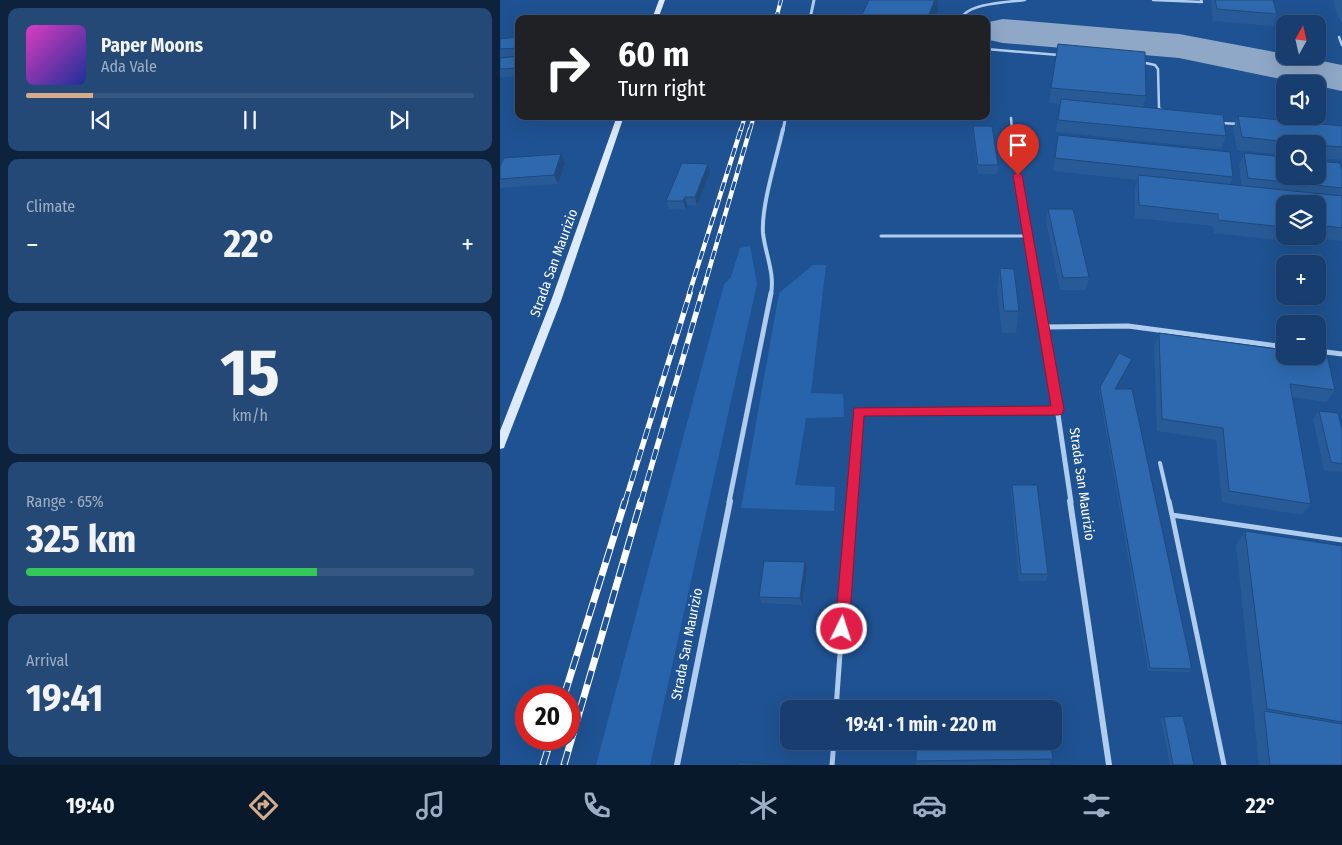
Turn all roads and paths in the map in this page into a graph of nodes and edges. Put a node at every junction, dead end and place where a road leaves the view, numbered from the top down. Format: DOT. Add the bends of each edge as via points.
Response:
graph roads {
  1 [pos="662,0"];
  2 [pos="814,0"];
  3 [pos="1025,0"];
  4 [pos="1152,0"];
  5 [pos="1185,0"];
  6 [pos="1201,0"];
  7 [pos="1180,2"];
  8 [pos="656,15"];
  9 [pos="811,15"];
  10 [pos="963,15"];
  11 [pos="1338,37"];
  12 [pos="1342,46"];
  13 [pos="990,48"];
  14 [pos="1062,55"];
  15 [pos="1137,62"];
  16 [pos="1166,115"];
  17 [pos="1011,118"];
  18 [pos="620,120"];
  19 [pos="785,120"];
  20 [pos="1218,122"];
  21 [pos="1246,125"];
  22 [pos="881,236"];
  23 [pos="1028,236"];
  24 [pos="1045,327"];
  25 [pos="1276,345"];
  26 [pos="1326,352"];
  27 [pos="1342,354"];
  28 [pos="1058,410"];
  29 [pos="500,445"];
  30 [pos="1160,462"];
  31 [pos="1172,515"];
  32 [pos="1342,540"];
  33 [pos="837,700"];
  34 [pos="833,750"];
  35 [pos="677,765"];
  36 [pos="832,765"];
  37 [pos="1110,765"];
  38 [pos="1224,765"];
  1 -- 8 [label="main road"];
  2 -- 9 [label="street"];
  3 -- 10 [label="lane" via="972,8"];
  4 -- 7 [label="lane"];
  5 -- 7 [label="lane"];
  6 -- 7 [label="lane"];
  11 -- 12 [label="lane"];
  13 -- 14 [label="lane"];
  15 -- 16 [label="lane" via="1155,65 1158,69 1160,108"];
  17 -- 23 [label="lane"];
  18 -- 29 [label="main road, Strada San Maurizio" via="556,301"];
  19 -- 35 [label="street, Strada San Maurizio" via="764,214 763,232 773,284"];
  20 -- 21 [label="lane"];
  22 -- 23 [label="lane"];
  23 -- 24 [label="lane"];
  24 -- 25 [label="street" via="1128,326"];
  24 -- 28 [label="street, Strada San Maurizio"];
  26 -- 27 [label="street"];
  28 -- 33 [label="lane" via="858,411"];
  28 -- 37 [label="street, Strada San Maurizio"];
  30 -- 31 [label="lane"];
  31 -- 32 [label="lane"];
  31 -- 38 [label="lane"];
  34 -- 36 [label="lane"];
}
